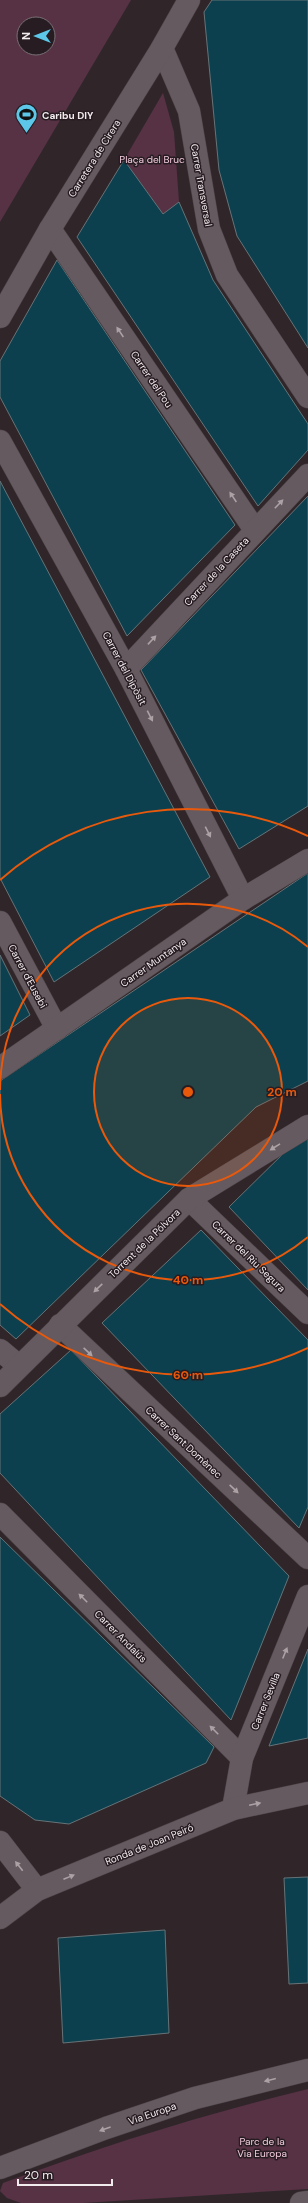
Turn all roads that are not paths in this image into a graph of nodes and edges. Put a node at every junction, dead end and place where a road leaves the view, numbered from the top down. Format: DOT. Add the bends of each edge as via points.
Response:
graph roads {
  1 [pos="189,0"];
  2 [pos="162,48"];
  3 [pos="50,229"];
  4 [pos="0,317"];
  5 [pos="308,397"];
  6 [pos="0,440"];
  7 [pos="308,475"];
  8 [pos="255,530"];
  9 [pos="126,669"];
  10 [pos="308,860"];
  11 [pos="243,899"];
  12 [pos="0,922"];
  13 [pos="57,1029"];
  14 [pos="0,1068"];
  15 [pos="308,1126"];
  16 [pos="189,1199"];
  17 [pos="308,1313"];
  18 [pos="60,1325"];
  19 [pos="0,1350"];
  20 [pos="19,1366"];
  21 [pos="0,1386"];
  22 [pos="0,1514"];
  23 [pos="308,1558"];
  24 [pos="308,1596"];
  25 [pos="242,1758"];
  26 [pos="308,1793"];
  27 [pos="233,1809"];
  28 [pos="0,1842"];
  29 [pos="37,1890"];
  30 [pos="0,1918"];
  31 [pos="308,2070"];
  32 [pos="0,2168"];
  33 [pos="308,2202"];
  34 [pos="301,2203"];
  1 -- 2 [label="street, Carretera de Cirera"];
  2 -- 3 [label="street, Carretera de Cirera"];
  2 -- 5 [label="street, Carrer Transversal" via="189,111 209,229 227,274"];
  3 -- 4 [label="street, Carretera de Cirera"];
  8 -- 3 [label="street, Carrer del Pou, one-way"];
  6 -- 9 [label="street, Carrer del Dipòsit"];
  8 -- 7 [label="street, Carrer de la Caseta, one-way"];
  9 -- 8 [label="street, Carrer de la Caseta, one-way"];
  9 -- 11 [label="street, Carrer del Dipòsit, one-way"];
  10 -- 11 [label="street, Carrer Muntanya"];
  11 -- 13 [label="street, Carrer Muntanya"];
  12 -- 13 [label="street, Carrer d'Eusebi"];
  13 -- 14 [label="street, Carrer Muntanya"];
  15 -- 16 [label="street, Torrent de la Pólvora, one-way"];
  16 -- 17 [label="street, Carrer del Riu Segura"];
  16 -- 18 [label="street, Torrent de la Pólvora, one-way"];
  18 -- 20 [label="street, Torrent de la Pólvora"];
  18 -- 23 [label="street, Carrer Sant Domènec, one-way"];
  19 -- 20 [label="street"];
  20 -- 21 [label="street, Torrent de la Pólvora"];
  25 -- 22 [label="street, Carrer Andalús, one-way"];
  25 -- 24 [label="street, Carrer Sevilla, one-way"];
  25 -- 27 [label="street, Carrer Sevilla"];
  27 -- 26 [label="street, Ronda de Joan Peiró, one-way"];
  29 -- 27 [label="street, Ronda de Joan Peiró, one-way"];
  29 -- 28 [label="street, one-way"];
  29 -- 30 [label="street, Ronda de Joan Peiró"];
  31 -- 32 [label="street, Via Europa, one-way" via="195,2098"];
  33 -- 34 [label="street"];
}
